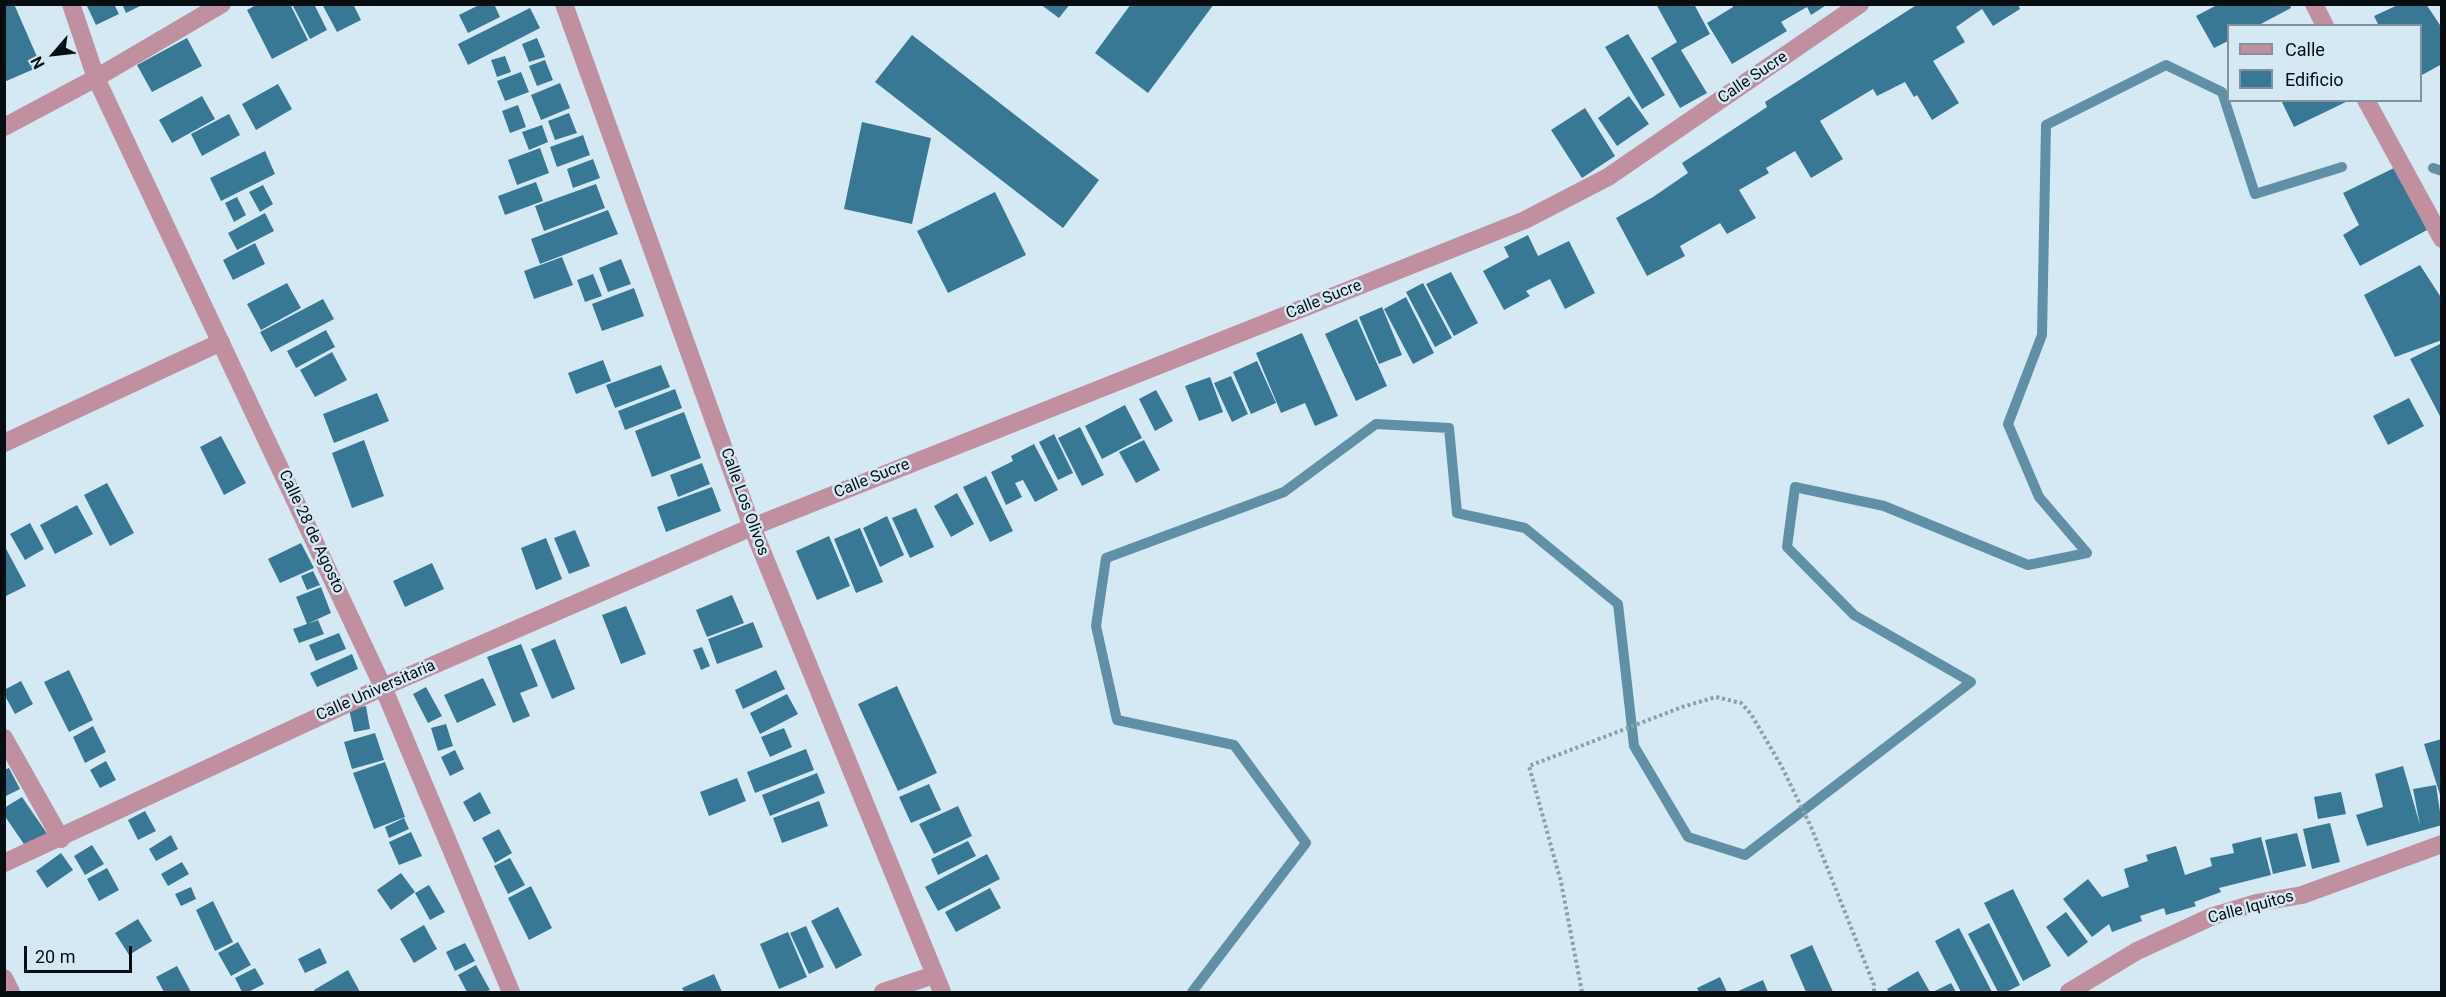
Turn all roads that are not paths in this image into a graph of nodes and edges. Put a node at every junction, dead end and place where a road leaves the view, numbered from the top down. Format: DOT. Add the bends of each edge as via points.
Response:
graph roads {
  1 [pos="70,4"];
  2 [pos="222,4"];
  3 [pos="564,4"];
  4 [pos="1860,4"];
  5 [pos="2314,4"];
  6 [pos="2324,24"];
  7 [pos="96,78"];
  8 [pos="2367,102"];
  9 [pos="4,127"];
  10 [pos="2442,239"];
  11 [pos="221,342"];
  12 [pos="4,443"];
  13 [pos="752,527"];
  14 [pos="383,687"];
  15 [pos="4,738"];
  16 [pos="61,839"];
  17 [pos="2442,844"];
  18 [pos="4,864"];
  19 [pos="934,975"];
  20 [pos="4,978"];
  21 [pos="11,993"];
  22 [pos="511,993"];
  23 [pos="883,993"];
  24 [pos="942,993"];
  25 [pos="2069,993"];
  1 -- 7 [label="street, Calle 28 de Agosto"];
  2 -- 7 [label="street"];
  3 -- 13 [label="street, Calle Los Olivos"];
  4 -- 13 [label="street, Calle Sucre" via="1608,177 1525,220"];
  5 -- 6 [label="street"];
  7 -- 9 [label="street"];
  7 -- 11 [label="street, Calle 28 de Agosto"];
  8 -- 10 [label="street"];
  11 -- 12 [label="street"];
  11 -- 14 [label="street, Calle 28 de Agosto"];
  13 -- 14 [label="street, Calle Universitaria"];
  13 -- 19 [label="street, Calle Los Olivos"];
  14 -- 16 [label="street, Calle Universitaria"];
  14 -- 22 [label="street, Calle 28 de Agosto"];
  15 -- 16 [label="street"];
  16 -- 18 [label="street, Calle Universitaria"];
  17 -- 25 [label="street, Calle Iquitos" via="2302,895 2213,916 2137,951"];
  19 -- 23 [label="street"];
  19 -- 24 [label="street, Calle Los Olivos"];
  20 -- 21 [label="street"];
}
